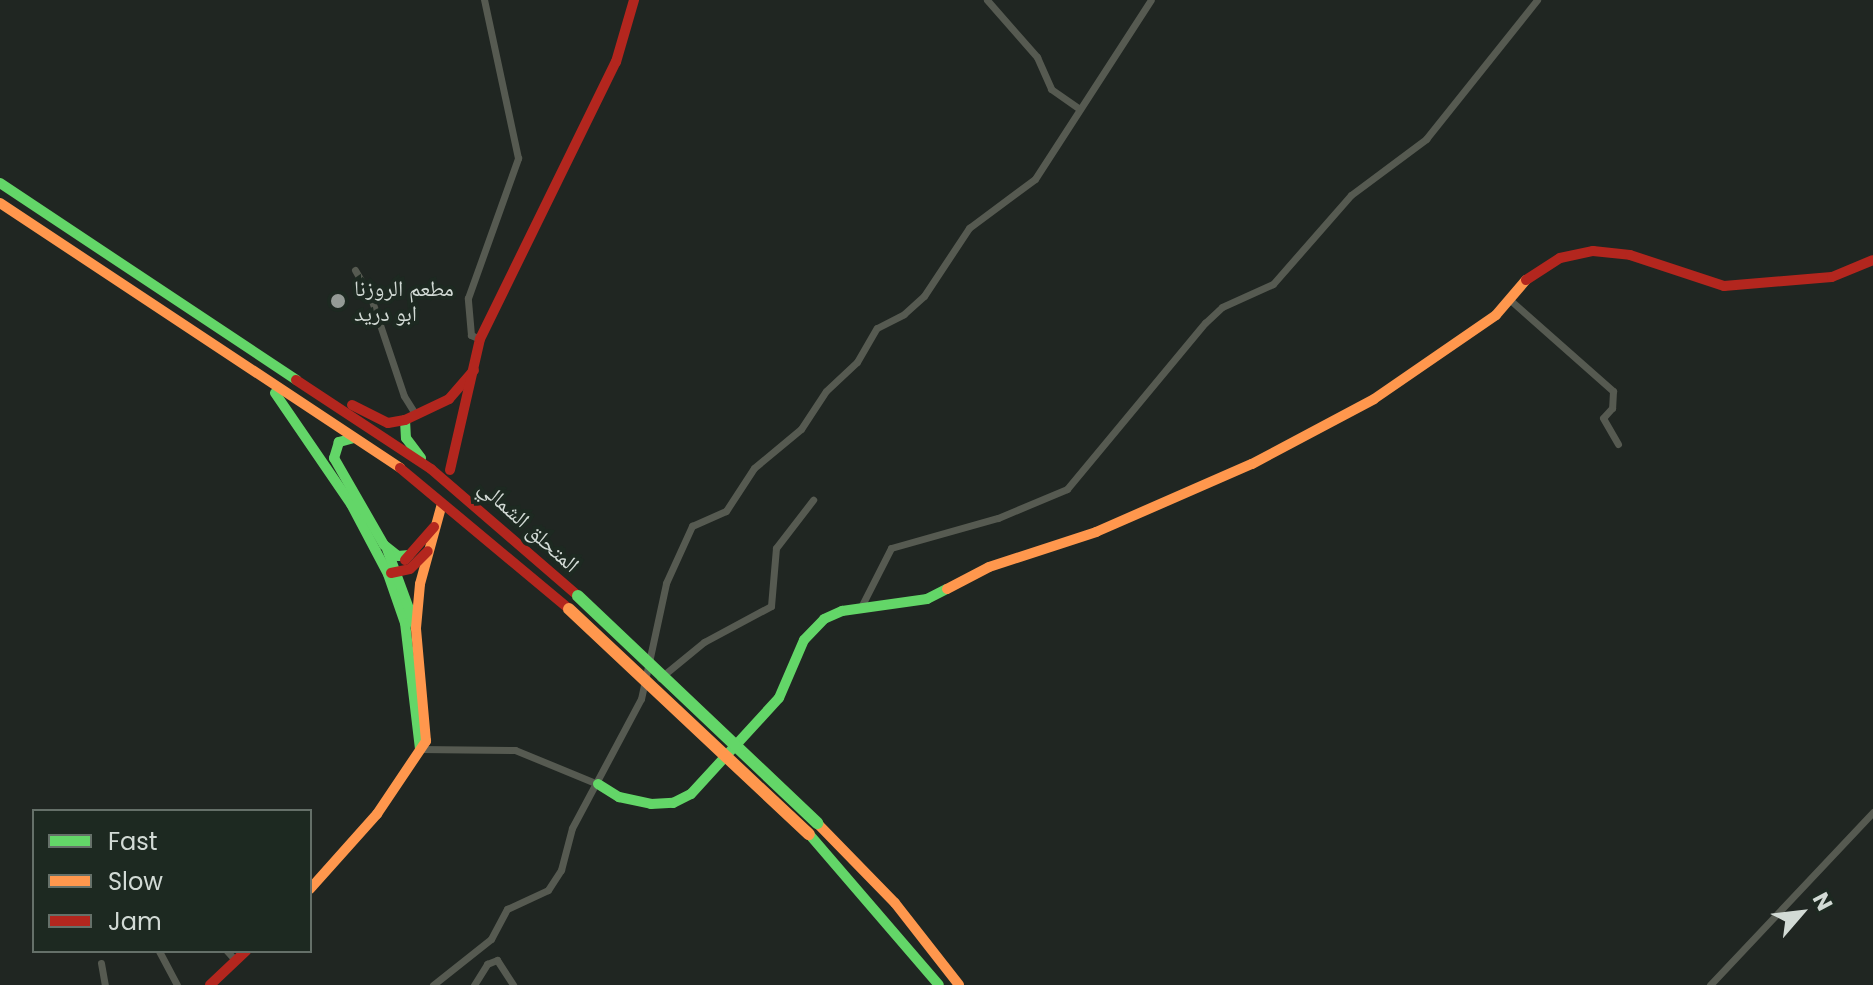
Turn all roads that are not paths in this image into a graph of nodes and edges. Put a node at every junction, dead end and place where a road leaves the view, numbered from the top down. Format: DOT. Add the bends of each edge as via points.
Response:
graph roads {
  1 [pos="484,0"];
  2 [pos="634,0"];
  3 [pos="987,0"];
  4 [pos="1151,0"];
  5 [pos="1537,0"];
  6 [pos="1078,108"];
  7 [pos="0,183"];
  8 [pos="0,203"];
  9 [pos="1873,260"];
  10 [pos="355,270"];
  11 [pos="1509,299"];
  12 [pos="480,339"];
  13 [pos="474,370"];
  14 [pos="301,379"];
  15 [pos="262,380"];
  16 [pos="455,394"];
  17 [pos="467,401"];
  18 [pos="410,418"];
  19 [pos="354,438"];
  20 [pos="1618,444"];
  21 [pos="428,467"];
  22 [pos="450,470"];
  23 [pos="813,500"];
  24 [pos="441,507"];
  25 [pos="434,527"];
  26 [pos="384,545"];
  27 [pos="428,551"];
  28 [pos="409,555"];
  29 [pos="392,576"];
  30 [pos="861,607"];
  31 [pos="416,628"];
  32 [pos="643,692"];
  33 [pos="420,749"];
  34 [pos="598,784"];
  35 [pos="1873,812"];
  36 [pos="312,887"];
  37 [pos="160,953"];
  38 [pos="236,954"];
  39 [pos="101,963"];
  40 [pos="105,985"];
  41 [pos="177,985"];
  42 [pos="210,985"];
  43 [pos="433,985"];
  44 [pos="474,985"];
  45 [pos="513,985"];
  46 [pos="939,985"];
  47 [pos="959,985"];
  48 [pos="1710,985"];
  1 -- 12 [label="street" via="518,158 468,298 471,335"];
  2 -- 12 [label="main road" via="616,62"];
  3 -- 6 [label="street" via="1037,57 1051,89"];
  4 -- 6 [label="street"];
  5 -- 30 [label="street" via="1426,139 1351,195 1273,284 1222,307 1205,323 1067,489 998,518 891,548"];
  6 -- 32 [label="street" via="1035,179 969,228 924,296 877,328 857,362 826,391 801,429 754,468 726,511 692,526 666,583"];
  7 -- 14 [label="main road, المتحلق الشمالي"];
  8 -- 15 [label="main road, المتحلق الشمالي"];
  9 -- 11 [label="main road" via="1832,277 1724,286 1644,259 1593,251 1533,272"];
  10 -- 18 [label="street" via="371,298"];
  11 -- 20 [label="street" via="1613,391 1604,422"];
  11 -- 30 [label="main road" via="1496,315 1374,399 1252,464 1096,532 989,567 937,595"];
  12 -- 13 [label="main road"];
  13 -- 16 [label="main road"];
  13 -- 17 [label="main road"];
  14 -- 18 [label="main road" via="378,419"];
  14 -- 21 [label="main road, المتحلق الشمالي"];
  15 -- 19 [label="main road, المتحلق الشمالي"];
  15 -- 29 [label="main road" via="304,429"];
  16 -- 17 [label="main road"];
  16 -- 18 [label="main road"];
  17 -- 22 [label="main road"];
  18 -- 21 [label="main road" via="406,438"];
  19 -- 26 [label="main road" via="339,442 334,458"];
  19 -- 46 [label="main road, المتحلق الشمالي, bridge" via="463,515 569,609 809,834"];
  21 -- 47 [label="main road, المتحلق الشمالي, bridge" via="578,596 817,823 895,903"];
  23 -- 32 [label="street" via="776,548 771,606 704,642"];
  24 -- 25 [label="main road"];
  25 -- 27 [label="main road"];
  25 -- 28 [label="main road"];
  26 -- 28 [label="main road" via="398,556"];
  26 -- 29 [label="main road"];
  27 -- 29 [label="main road" via="418,565"];
  27 -- 31 [label="main road"];
  28 -- 29 [label="main road"];
  29 -- 31 [label="main road"];
  29 -- 33 [label="main road" via="410,654"];
  30 -- 34 [label="main road" via="833,615 813,629 779,698 691,794 673,803 651,804 619,797"];
  31 -- 33 [label="main road" via="426,741"];
  32 -- 34 [label="street"];
  33 -- 34 [label="street" via="515,750"];
  33 -- 36 [label="main road" via="377,814"];
  34 -- 43 [label="street" via="572,828 561,870 548,890 507,909 491,939"];
  35 -- 48 [label="street"];
  37 -- 41 [label="street"];
  38 -- 42 [label="main road"];
  39 -- 40 [label="street"];
  44 -- 45 [label="street" via="484,967 497,960"];
}
